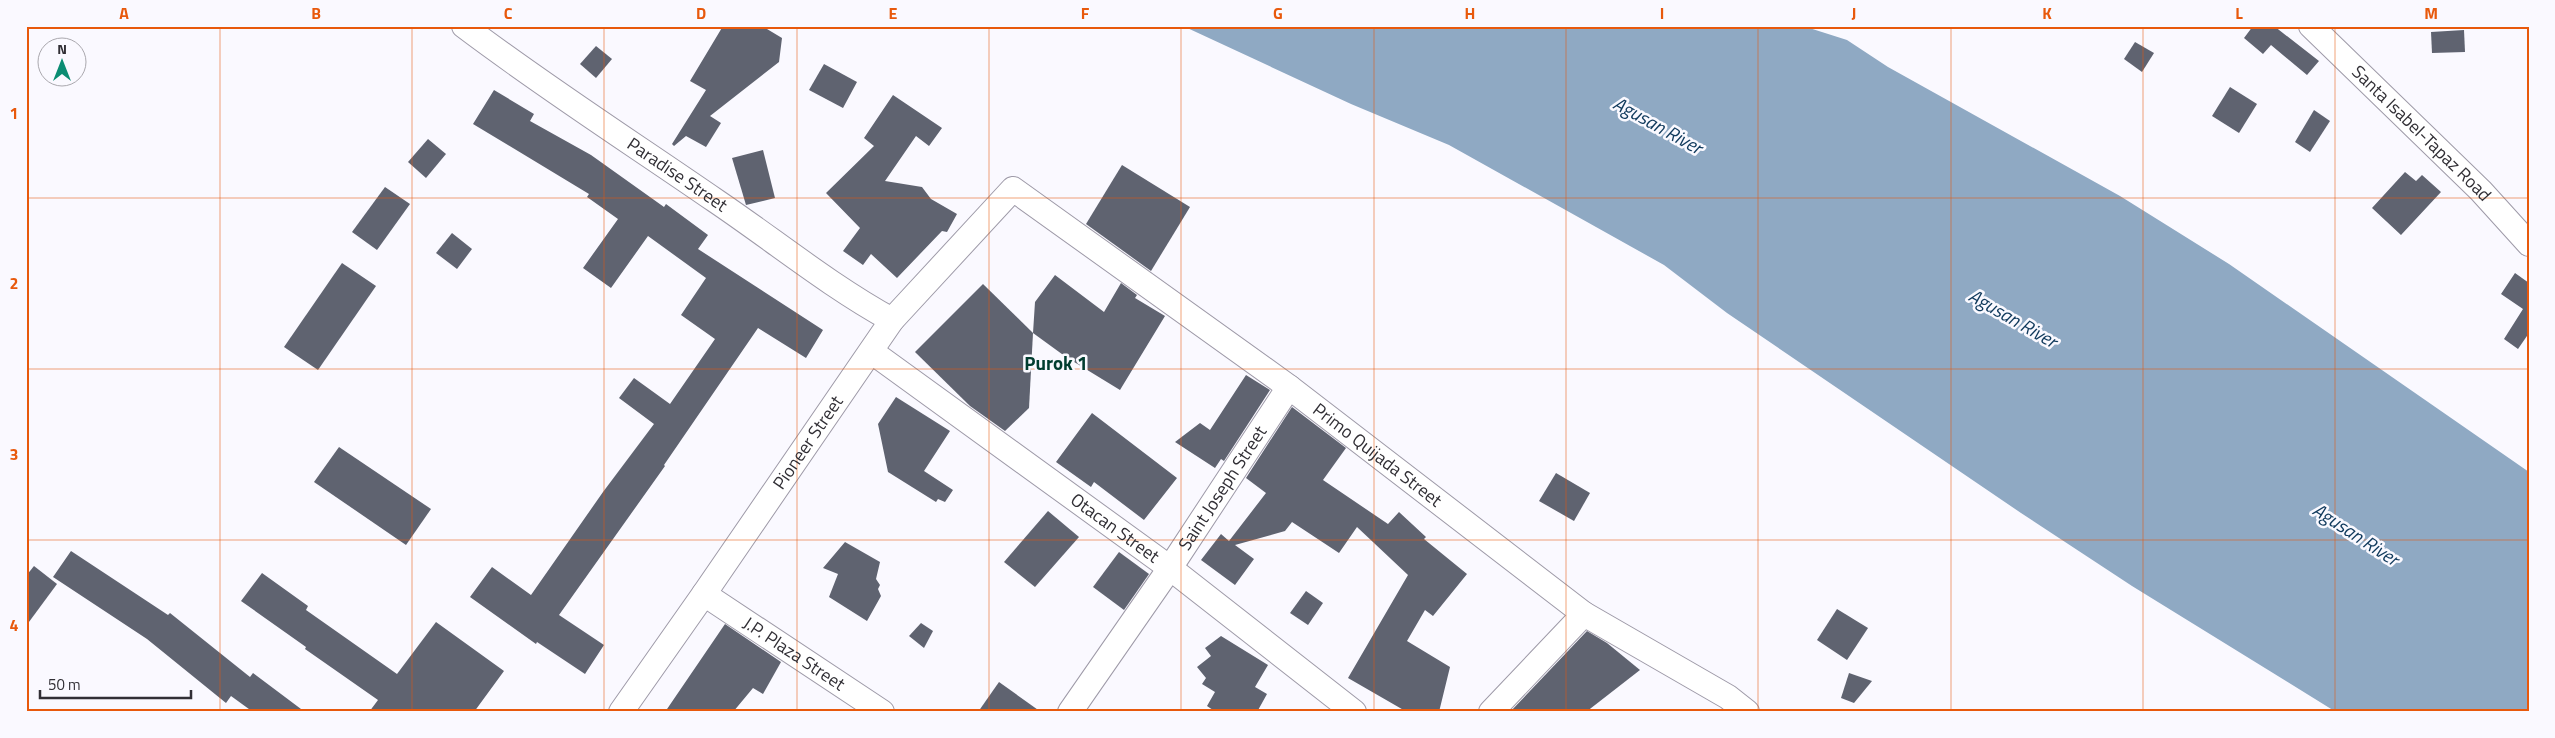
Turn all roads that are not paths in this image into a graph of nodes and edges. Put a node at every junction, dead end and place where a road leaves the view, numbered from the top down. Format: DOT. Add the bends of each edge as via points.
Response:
graph roads {
  1 [pos="464,26"];
  2 [pos="2311,26"];
  3 [pos="1013,189"];
  4 [pos="2529,244"];
  5 [pos="892,320"];
  6 [pos="872,352"];
  7 [pos="1290,386"];
  8 [pos="1170,568"];
  9 [pos="704,594"];
  10 [pos="1584,614"];
  11 [pos="621,712"];
  12 [pos="882,712"];
  13 [pos="1070,712"];
  14 [pos="1354,712"];
  15 [pos="1490,712"];
  16 [pos="1747,712"];
  1 -- 5 [label="street, Paradise Street" via="516,66 770,238 852,298"];
  2 -- 4 [label="street, Santa Isabel-Tapaz Road" via="2481,191"];
  3 -- 5 [label="street, Pioneer Street"];
  3 -- 7 [label="street, Primo Quijada Street"];
  5 -- 6 [label="street, Pioneer Street"];
  6 -- 8 [label="street, Otacan Street"];
  6 -- 9 [label="street, Pioneer Street"];
  7 -- 8 [label="street, Saint Joseph Street"];
  7 -- 10 [label="street, Primo Quijada Street"];
  8 -- 13 [label="street, Saint Joseph Street"];
  8 -- 14 [label="street, Otacan Street"];
  9 -- 11 [label="street, Pioneer Street"];
  9 -- 12 [label="street, J.P. Plaza Street"];
  10 -- 15 [label="street"];
  10 -- 16 [label="street, Primo Quijada Street" via="1728,697"];
}
